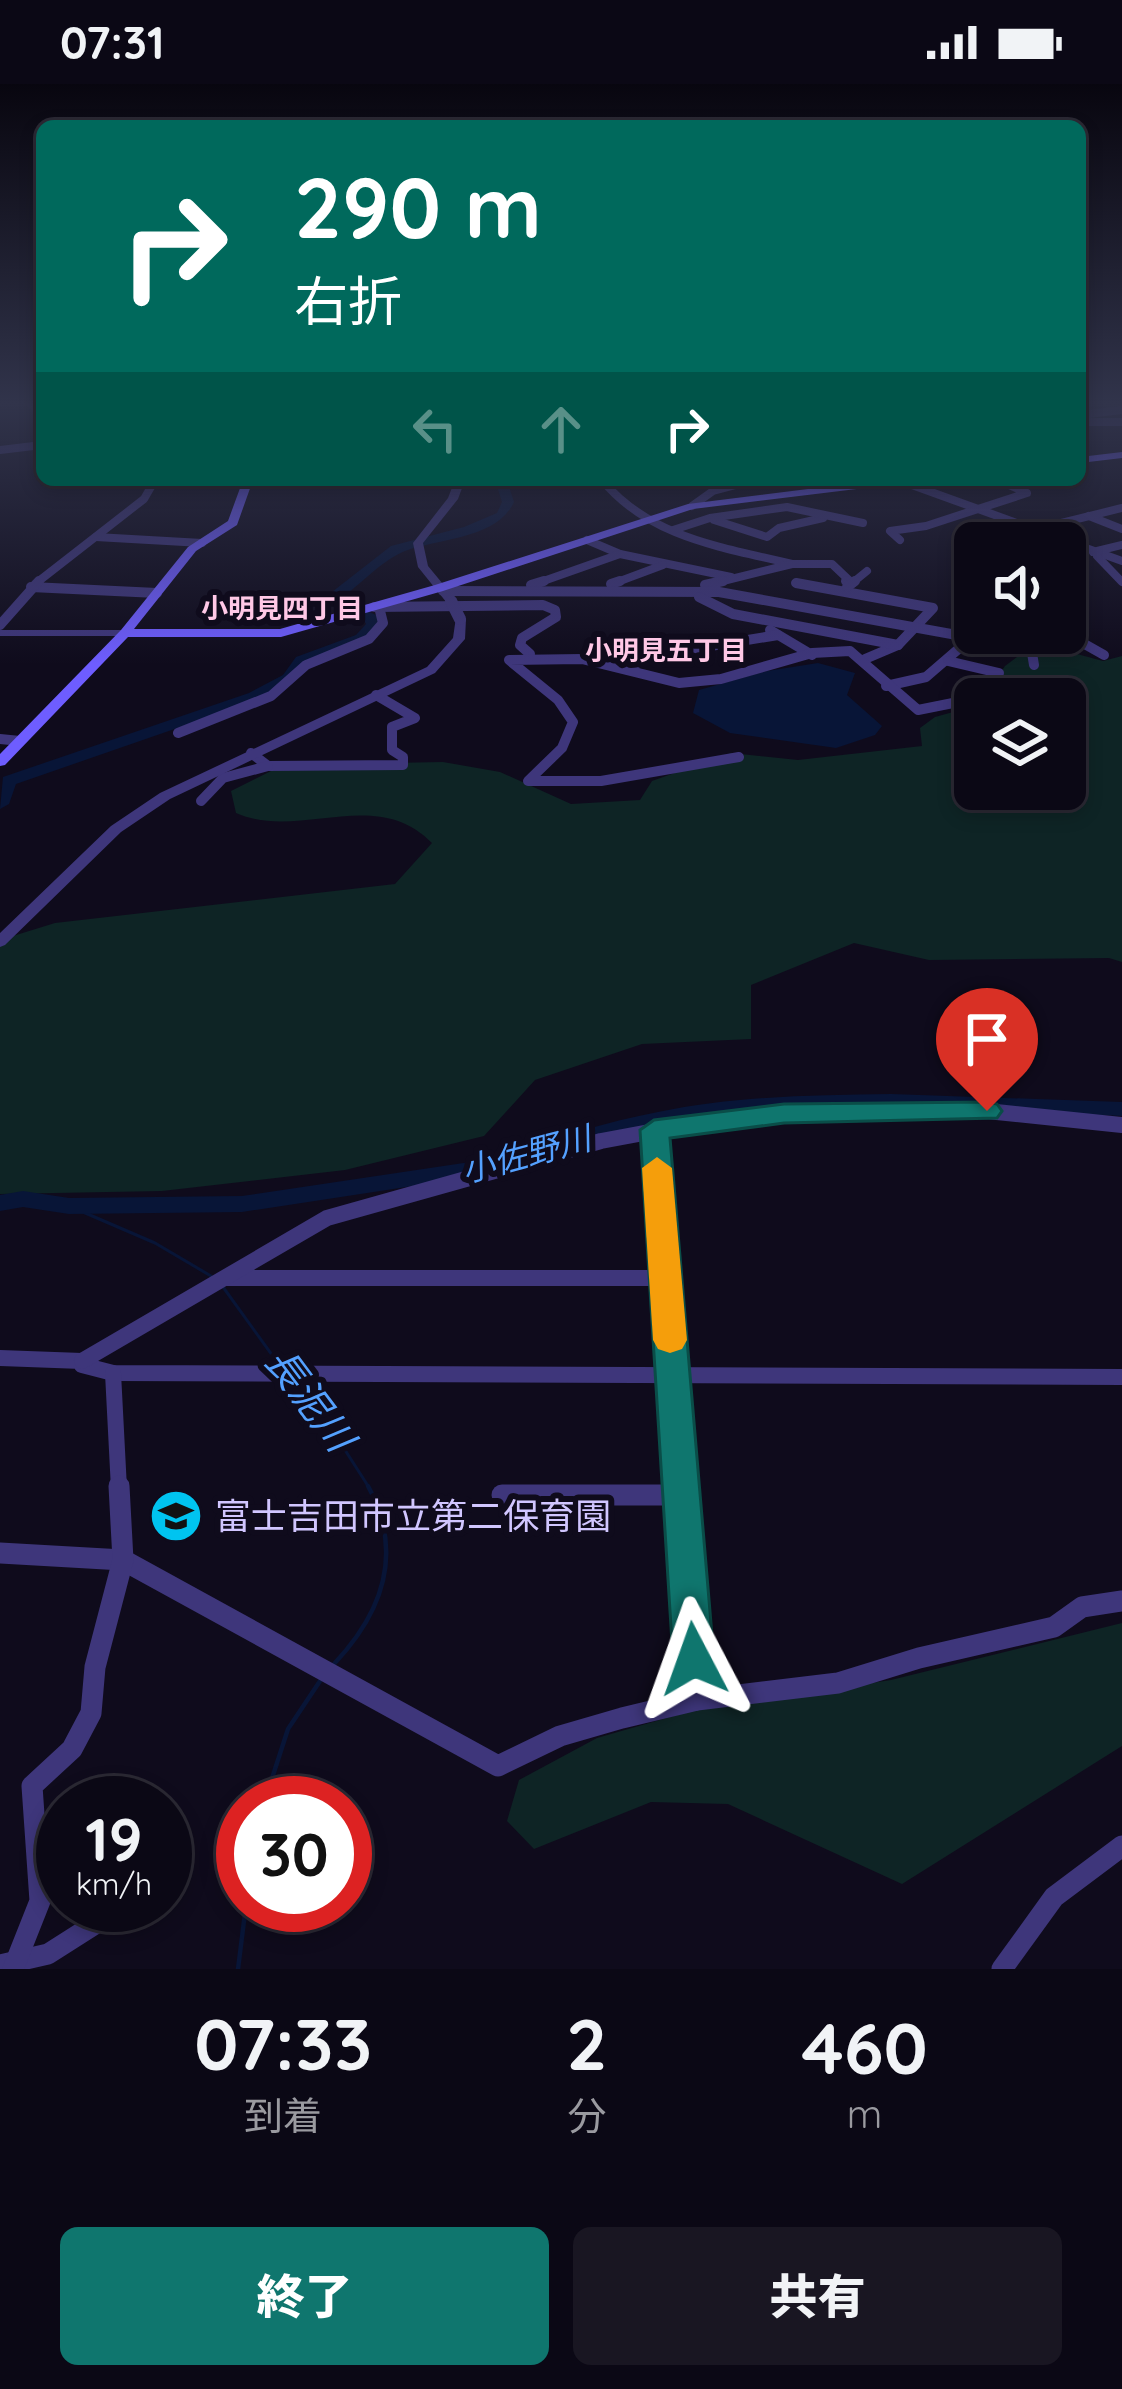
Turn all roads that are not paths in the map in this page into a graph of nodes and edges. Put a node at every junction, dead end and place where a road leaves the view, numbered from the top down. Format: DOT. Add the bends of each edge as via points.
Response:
graph roads {
  1 [pos="150,489"];
  2 [pos="245,489"];
  3 [pos="457,489"];
  4 [pos="609,489"];
  5 [pos="717,489"];
  6 [pos="829,489"];
  7 [pos="925,489"];
  8 [pos="1018,489"];
  9 [pos="692,506"];
  10 [pos="976,508"];
  11 [pos="1122,508"];
  12 [pos="832,516"];
  13 [pos="1089,516"];
  14 [pos="710,518"];
  15 [pos="649,520"];
  16 [pos="1009,522"];
  17 [pos="1074,522"];
  18 [pos="863,523"];
  19 [pos="1122,529"];
  20 [pos="673,530"];
  21 [pos="97,537"];
  22 [pos="767,537"];
  23 [pos="587,540"];
  24 [pos="900,540"];
  25 [pos="202,543"];
  26 [pos="1122,545"];
  27 [pos="1086,550"];
  28 [pos="1093,552"];
  29 [pos="620,554"];
  30 [pos="768,557"];
  31 [pos="1122,561"];
  32 [pos="668,563"];
  33 [pos="792,564"];
  34 [pos="867,571"];
  35 [pos="736,578"];
  36 [pos="1122,582"];
  37 [pos="796,583"];
  38 [pos="32,587"];
  39 [pos="848,587"];
  40 [pos="520,589"];
  41 [pos="597,589"];
  42 [pos="689,589"];
  43 [pos="719,592"];
  44 [pos="157,593"];
  45 [pos="444,593"];
  46 [pos="794,603"];
  47 [pos="376,607"];
  48 [pos="824,608"];
  49 [pos="758,619"];
  50 [pos="919,626"];
  51 [pos="807,628"];
  52 [pos="0,629"];
  53 [pos="954,632"];
  54 [pos="124,633"];
  55 [pos="778,635"];
  56 [pos="898,645"];
  57 [pos="1086,645"];
  58 [pos="530,654"];
  59 [pos="955,654"];
  60 [pos="1032,654"];
  61 [pos="812,655"];
  62 [pos="1105,655"];
  63 [pos="865,659"];
  64 [pos="948,661"];
  65 [pos="1034,664"];
  66 [pos="626,668"];
  67 [pos="886,686"];
  68 [pos="376,695"];
  69 [pos="178,734"];
  70 [pos="0,739"];
  71 [pos="20,741"];
  72 [pos="251,753"];
  73 [pos="739,757"];
  74 [pos="0,762"];
  75 [pos="268,766"];
  76 [pos="201,801"];
  77 [pos="0,942"];
  78 [pos="1122,1125"];
  79 [pos="654,1130"];
  80 [pos="665,1277"];
  81 [pos="221,1278"];
  82 [pos="0,1358"];
  83 [pos="82,1361"];
  84 [pos="113,1373"];
  85 [pos="673,1375"];
  86 [pos="1122,1377"];
  87 [pos="681,1495"];
  88 [pos="502,1496"];
  89 [pos="0,1553"];
  90 [pos="123,1560"];
  91 [pos="1122,1601"];
  92 [pos="697,1700"];
  93 [pos="1122,1846"];
  94 [pos="83,1932"];
  95 [pos="9,1958"];
  96 [pos="1002,1969"];
  1 -- 21 [label="street"];
  2 -- 25 [label="main road" via="233,523"];
  3 -- 45 [label="street" via="422,532 417,554"];
  4 -- 15 [label="street"];
  5 -- 9 [label="street"];
  6 -- 9 [label="main road"];
  7 -- 10 [label="street"];
  8 -- 10 [label="street" via="1027,493"];
  9 -- 15 [label="main road"];
  10 -- 16 [label="street"];
  10 -- 24 [label="street" via="890,531"];
  11 -- 13 [label="street"];
  12 -- 14 [label="street" via="787,507"];
  12 -- 18 [label="street"];
  12 -- 22 [label="street"];
  13 -- 17 [label="street"];
  13 -- 19 [label="street"];
  14 -- 20 [label="street"];
  14 -- 22 [label="street"];
  15 -- 20 [label="street"];
  15 -- 23 [label="main road"];
  20 -- 30 [label="street"];
  21 -- 25 [label="street"];
  21 -- 38 [label="street"];
  22 -- 30 [label="street"];
  23 -- 29 [label="street"];
  23 -- 45 [label="main road"];
  25 -- 44 [label="main road"];
  26 -- 28 [label="street"];
  27 -- 28 [label="street"];
  28 -- 31 [label="street"];
  28 -- 36 [label="street"];
  29 -- 32 [label="street"];
  29 -- 40 [label="street"];
  30 -- 33 [label="street"];
  32 -- 35 [label="street"];
  32 -- 41 [label="street"];
  33 -- 35 [label="street"];
  33 -- 37 [label="street"];
  33 -- 39 [label="street" via="832,564"];
  34 -- 39 [label="street"];
  35 -- 42 [label="street"];
  37 -- 39 [label="street"];
  37 -- 46 [label="street"];
  38 -- 44 [label="street"];
  38 -- 52 [label="street"];
  39 -- 50 [label="street" via="933,608"];
  40 -- 41 [label="street"];
  40 -- 45 [label="street"];
  41 -- 42 [label="street"];
  42 -- 43 [label="street"];
  43 -- 46 [label="street"];
  43 -- 49 [label="street" via="699,597"];
  44 -- 54 [label="main road"];
  45 -- 47 [label="main road"];
  45 -- 68 [label="street, bridge" via="460,619 459,640 431,670"];
  46 -- 48 [label="street"];
  47 -- 54 [label="main road" via="279,633"];
  47 -- 58 [label="street" via="543,605 556,616 520,640"];
  47 -- 69 [label="street" via="382,623 369,639 306,664 271,697"];
  48 -- 50 [label="street"];
  48 -- 51 [label="street"];
  49 -- 51 [label="street"];
  49 -- 55 [label="street"];
  50 -- 53 [label="street"];
  50 -- 56 [label="street"];
  51 -- 56 [label="street"];
  52 -- 54 [label="street"];
  54 -- 71 [label="main road"];
  55 -- 61 [label="street"];
  55 -- 66 [label="street"];
  56 -- 63 [label="street"];
  57 -- 62 [label="street"];
  58 -- 66 [label="street"];
  58 -- 73 [label="street" via="508,660 559,700 573,728 554,760 528,781 601,782"];
  59 -- 64 [label="street"];
  60 -- 65 [label="street"];
  61 -- 63 [label="street" via="840,650"];
  61 -- 66 [label="street" via="685,683"];
  63 -- 67 [label="street"];
  64 -- 67 [label="street" via="926,677"];
  64 -- 67 [label="street" via="999,673 973,699 918,710"];
  68 -- 72 [label="street"];
  68 -- 75 [label="street" via="415,718 392,727 392,750 403,765"];
  70 -- 71 [label="street"];
  71 -- 74 [label="main road"];
  72 -- 75 [label="street"];
  72 -- 77 [label="street" via="116,829"];
  75 -- 76 [label="street" via="223,778"];
  78 -- 79 [label="street" via="987,1111 784,1114"];
  79 -- 80 [label="street"];
  79 -- 81 [label="street" via="327,1218"];
  80 -- 81 [label="street"];
  80 -- 85 [label="street"];
  81 -- 83 [label="street"];
  82 -- 83 [label="street"];
  83 -- 84 [label="street"];
  84 -- 85 [label="street"];
  84 -- 90 [label="street"];
  85 -- 86 [label="street"];
  85 -- 87 [label="street"];
  87 -- 88 [label="street"];
  87 -- 92 [label="street"];
  89 -- 90 [label="street"];
  90 -- 92 [label="street" via="498,1766 560,1736"];
  90 -- 95 [label="street" via="91,1713 72,1749 32,1786 40,1901"];
  91 -- 92 [label="street" via="1082,1607 1054,1628 838,1683"];
  93 -- 96 [label="street" via="1054,1898"];
  94 -- 95 [label="street" via="34,1960"];
}
